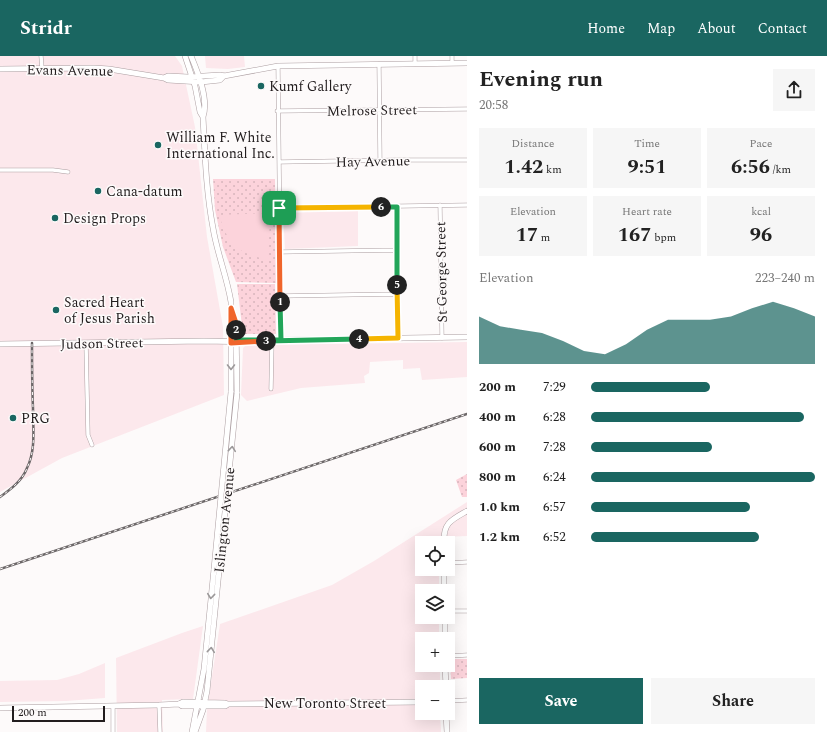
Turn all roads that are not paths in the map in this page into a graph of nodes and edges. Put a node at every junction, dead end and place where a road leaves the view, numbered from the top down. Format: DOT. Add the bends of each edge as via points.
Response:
graph roads {
  1 [pos="41,56"];
  2 [pos="185,56"];
  3 [pos="191,56"];
  4 [pos="415,56"];
  5 [pos="452,56"];
  6 [pos="452,63"];
  7 [pos="467,63"];
  8 [pos="379,64"];
  9 [pos="415,64"];
  10 [pos="278,66"];
  11 [pos="42,68"];
  12 [pos="0,69"];
  13 [pos="198,76"];
  14 [pos="224,76"];
  15 [pos="193,79"];
  16 [pos="201,82"];
  17 [pos="467,109"];
  18 [pos="379,110"];
  19 [pos="277,111"];
  20 [pos="203,117"];
  21 [pos="380,160"];
  22 [pos="467,160"];
  23 [pos="279,162"];
  24 [pos="0,170"];
  25 [pos="68,172"];
  26 [pos="440,205"];
  27 [pos="467,205"];
  28 [pos="397,207"];
  29 [pos="279,208"];
  30 [pos="397,250"];
  31 [pos="279,252"];
  32 [pos="397,294"];
  33 [pos="280,296"];
  34 [pos="467,337"];
  35 [pos="398,338"];
  36 [pos="442,338"];
  37 [pos="281,340"];
  38 [pos="234,341"];
  39 [pos="270,341"];
  40 [pos="86,343"];
  41 [pos="0,344"];
  42 [pos="271,389"];
  43 [pos="92,445"];
  44 [pos="467,511"];
  45 [pos="444,536"];
  46 [pos="467,562"];
  47 [pos="455,563"];
  48 [pos="455,611"];
  49 [pos="467,611"];
  50 [pos="211,622"];
  51 [pos="467,655"];
  52 [pos="455,656"];
  53 [pos="467,700"];
  54 [pos="455,701"];
  55 [pos="415,702"];
  56 [pos="198,704"];
  57 [pos="204,704"];
  58 [pos="159,705"];
  59 [pos="112,706"];
  60 [pos="0,708"];
  61 [pos="446,720"];
  62 [pos="113,732"];
  63 [pos="160,732"];
  64 [pos="192,732"];
  65 [pos="196,732"];
  66 [pos="446,732"];
  1 -- 11 [label="street"];
  2 -- 15 [label="street, Islington Avenue"];
  3 -- 13 [label="street, Islington Avenue"];
  4 -- 9 [label="street"];
  5 -- 6 [label="street"];
  6 -- 7 [label="street, Evans Avenue"];
  6 -- 9 [label="street, Evans Avenue"];
  8 -- 9 [label="street, Evans Avenue"];
  8 -- 10 [label="street, Evans Avenue"];
  8 -- 18 [label="street"];
  10 -- 14 [label="street, Evans Avenue"];
  10 -- 19 [label="street"];
  11 -- 12 [label="street, Evans Avenue"];
  11 -- 15 [label="street, Evans Avenue" via="109,69 168,80"];
  13 -- 14 [label="street, Evans Avenue"];
  13 -- 15 [label="street, Evans Avenue"];
  13 -- 16 [label="street, Islington Avenue"];
  14 -- 16 [label="street, Evans Avenue" via="222,80"];
  15 -- 16 [label="street, Evans Avenue"];
  15 -- 20 [label="street, Islington Avenue"];
  16 -- 20 [label="street, Islington Avenue" via="205,111"];
  17 -- 18 [label="street, Melrose Street"];
  18 -- 19 [label="street, Melrose Street"];
  18 -- 21 [label="street"];
  19 -- 23 [label="street"];
  20 -- 38 [label="street, Islington Avenue" via="206,185 213,229 236,323"];
  21 -- 22 [label="street, Hay Avenue"];
  21 -- 23 [label="street, Hay Avenue"];
  23 -- 29 [label="street"];
  24 -- 25 [label="street"];
  26 -- 27 [label="street"];
  26 -- 28 [label="street"];
  26 -- 36 [label="street, St George Street"];
  28 -- 29 [label="street"];
  28 -- 30 [label="street"];
  29 -- 31 [label="street"];
  30 -- 31 [label="street"];
  30 -- 32 [label="street"];
  31 -- 33 [label="street"];
  32 -- 33 [label="street"];
  32 -- 35 [label="street"];
  33 -- 37 [label="street"];
  34 -- 36 [label="street, Judson Street"];
  35 -- 36 [label="street, Judson Street"];
  35 -- 37 [label="street, Judson Street"];
  37 -- 39 [label="street, Judson Street"];
  38 -- 39 [label="street, Judson Street"];
  38 -- 40 [label="street, Judson Street"];
  38 -- 50 [label="street, Islington Avenue, bridge" via="234,392"];
  39 -- 42 [label="street"];
  40 -- 41 [label="street, Judson Street"];
  40 -- 43 [label="street" via="88,435"];
  44 -- 45 [label="street" via="452,520 446,527"];
  46 -- 47 [label="street"];
  48 -- 49 [label="street"];
  50 -- 56 [label="street, Islington Avenue"];
  57 -- 50 [label="street, Islington Avenue, one-way"];
  51 -- 52 [label="street"];
  53 -- 54 [label="street"];
  55 -- 57 [label="street, New Toronto Street" via="225,706"];
  56 -- 57 [label="street, New Toronto Street"];
  56 -- 58 [label="street, New Toronto Street"];
  56 -- 64 [label="street, Islington Avenue"];
  57 -- 65 [label="street, Islington Avenue"];
  58 -- 59 [label="street, New Toronto Street"];
  58 -- 63 [label="street"];
  59 -- 60 [label="street, New Toronto Street"];
  59 -- 62 [label="street"];
  61 -- 66 [label="street"];
}
